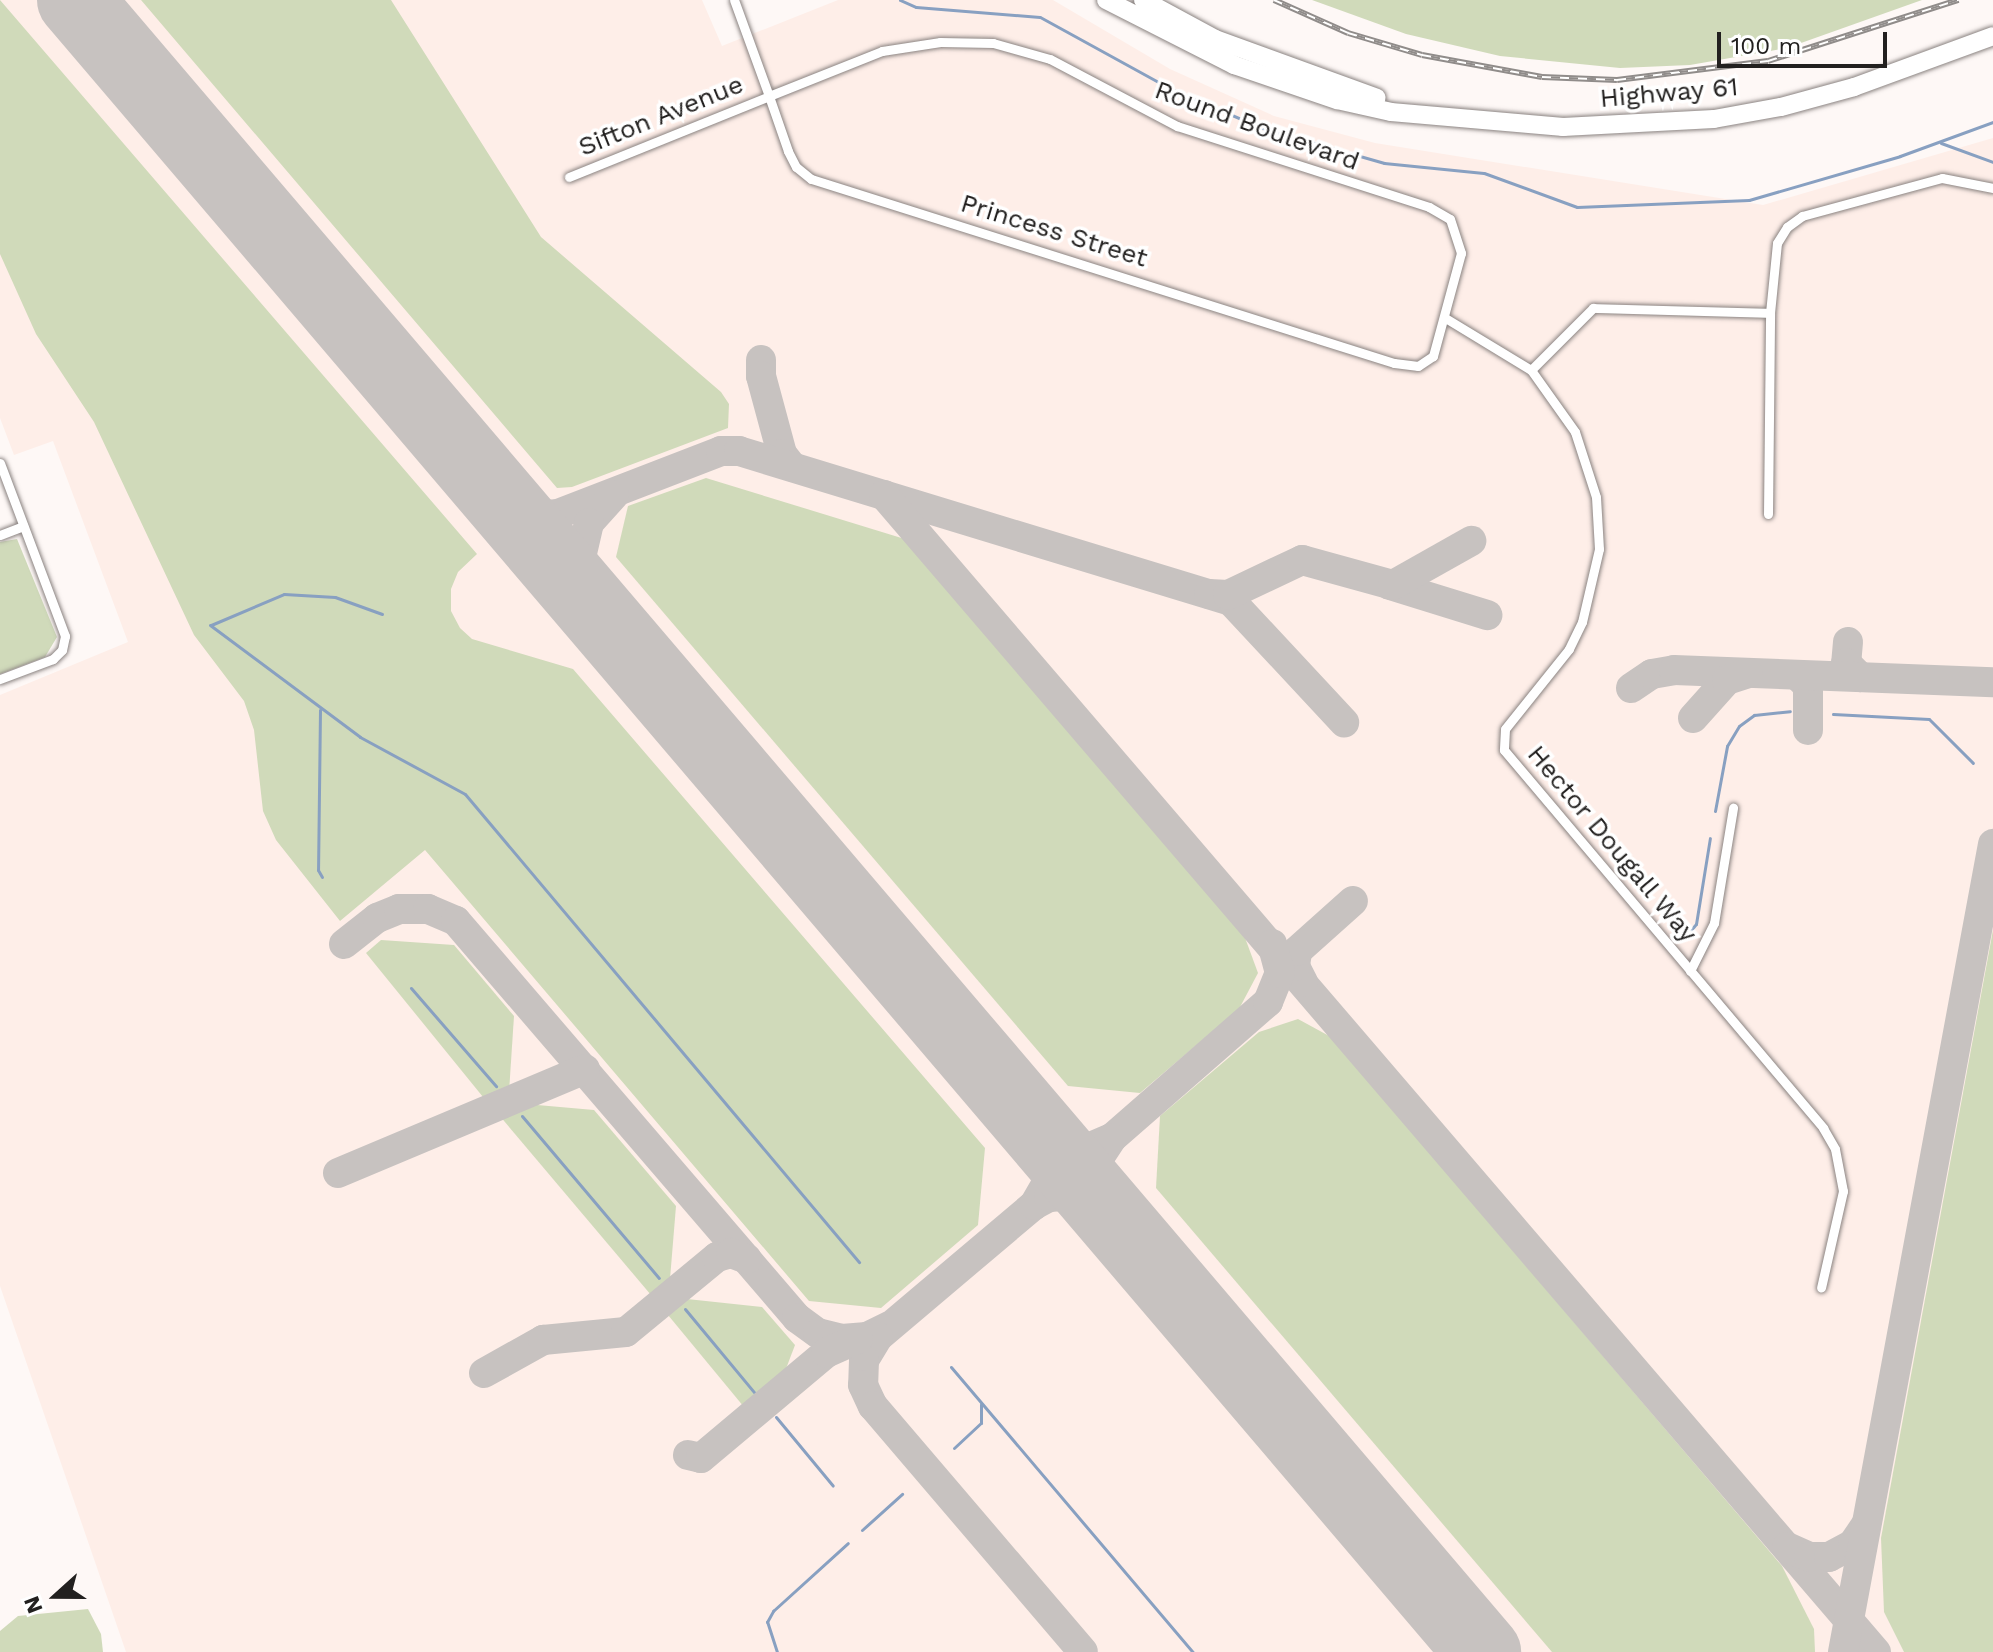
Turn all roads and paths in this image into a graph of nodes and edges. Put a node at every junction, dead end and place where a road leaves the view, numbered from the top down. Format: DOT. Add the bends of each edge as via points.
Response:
graph roads {
  1 [pos="734,0"];
  2 [pos="1106,0"];
  3 [pos="1143,0"];
  4 [pos="1993,36"];
  5 [pos="769,96"];
  6 [pos="1434,115"];
  7 [pos="569,177"];
  8 [pos="1993,188"];
  9 [pos="1770,313"];
  10 [pos="1447,319"];
  11 [pos="1531,370"];
  12 [pos="0,463"];
  13 [pos="1768,514"];
  14 [pos="23,526"];
  15 [pos="0,535"];
  16 [pos="0,679"];
  17 [pos="1733,808"];
  18 [pos="1690,971"];
  19 [pos="1821,1288"];
  1 -- 5 [label="street, Princess Street"];
  2 -- 6 [label="highway" via="1234,65 1337,100"];
  3 -- 6 [label="highway" via="1276,64"];
  4 -- 6 [label="highway, Highway 61" via="1854,87 1714,119 1563,127"];
  5 -- 7 [label="street, Sifton Avenue"];
  5 -- 10 [label="street, Princess Street" via="796,167 828,185 1410,367 1433,356"];
  5 -- 10 [label="street, Round Boulevard" via="908,45 975,41 1030,52 1177,126 1440,212 1450,219 1460,240"];
  8 -- 9 [label="street" via="1942,178 1802,216 1777,243"];
  9 -- 11 [label="street" via="1593,308"];
  9 -- 13 [label="street"];
  10 -- 11 [label="street"];
  11 -- 18 [label="street, Hector Dougall Way" via="1585,454 1596,497 1599,549 1582,622 1569,649 1505,729 1504,750"];
  12 -- 14 [label="street"];
  14 -- 15 [label="street"];
  14 -- 16 [label="street" via="65,636 62,650"];
  17 -- 18 [label="street" via="1714,923"];
  18 -- 19 [label="street, Hector Dougall Way" via="1810,1111 1835,1149 1843,1191"];
}
